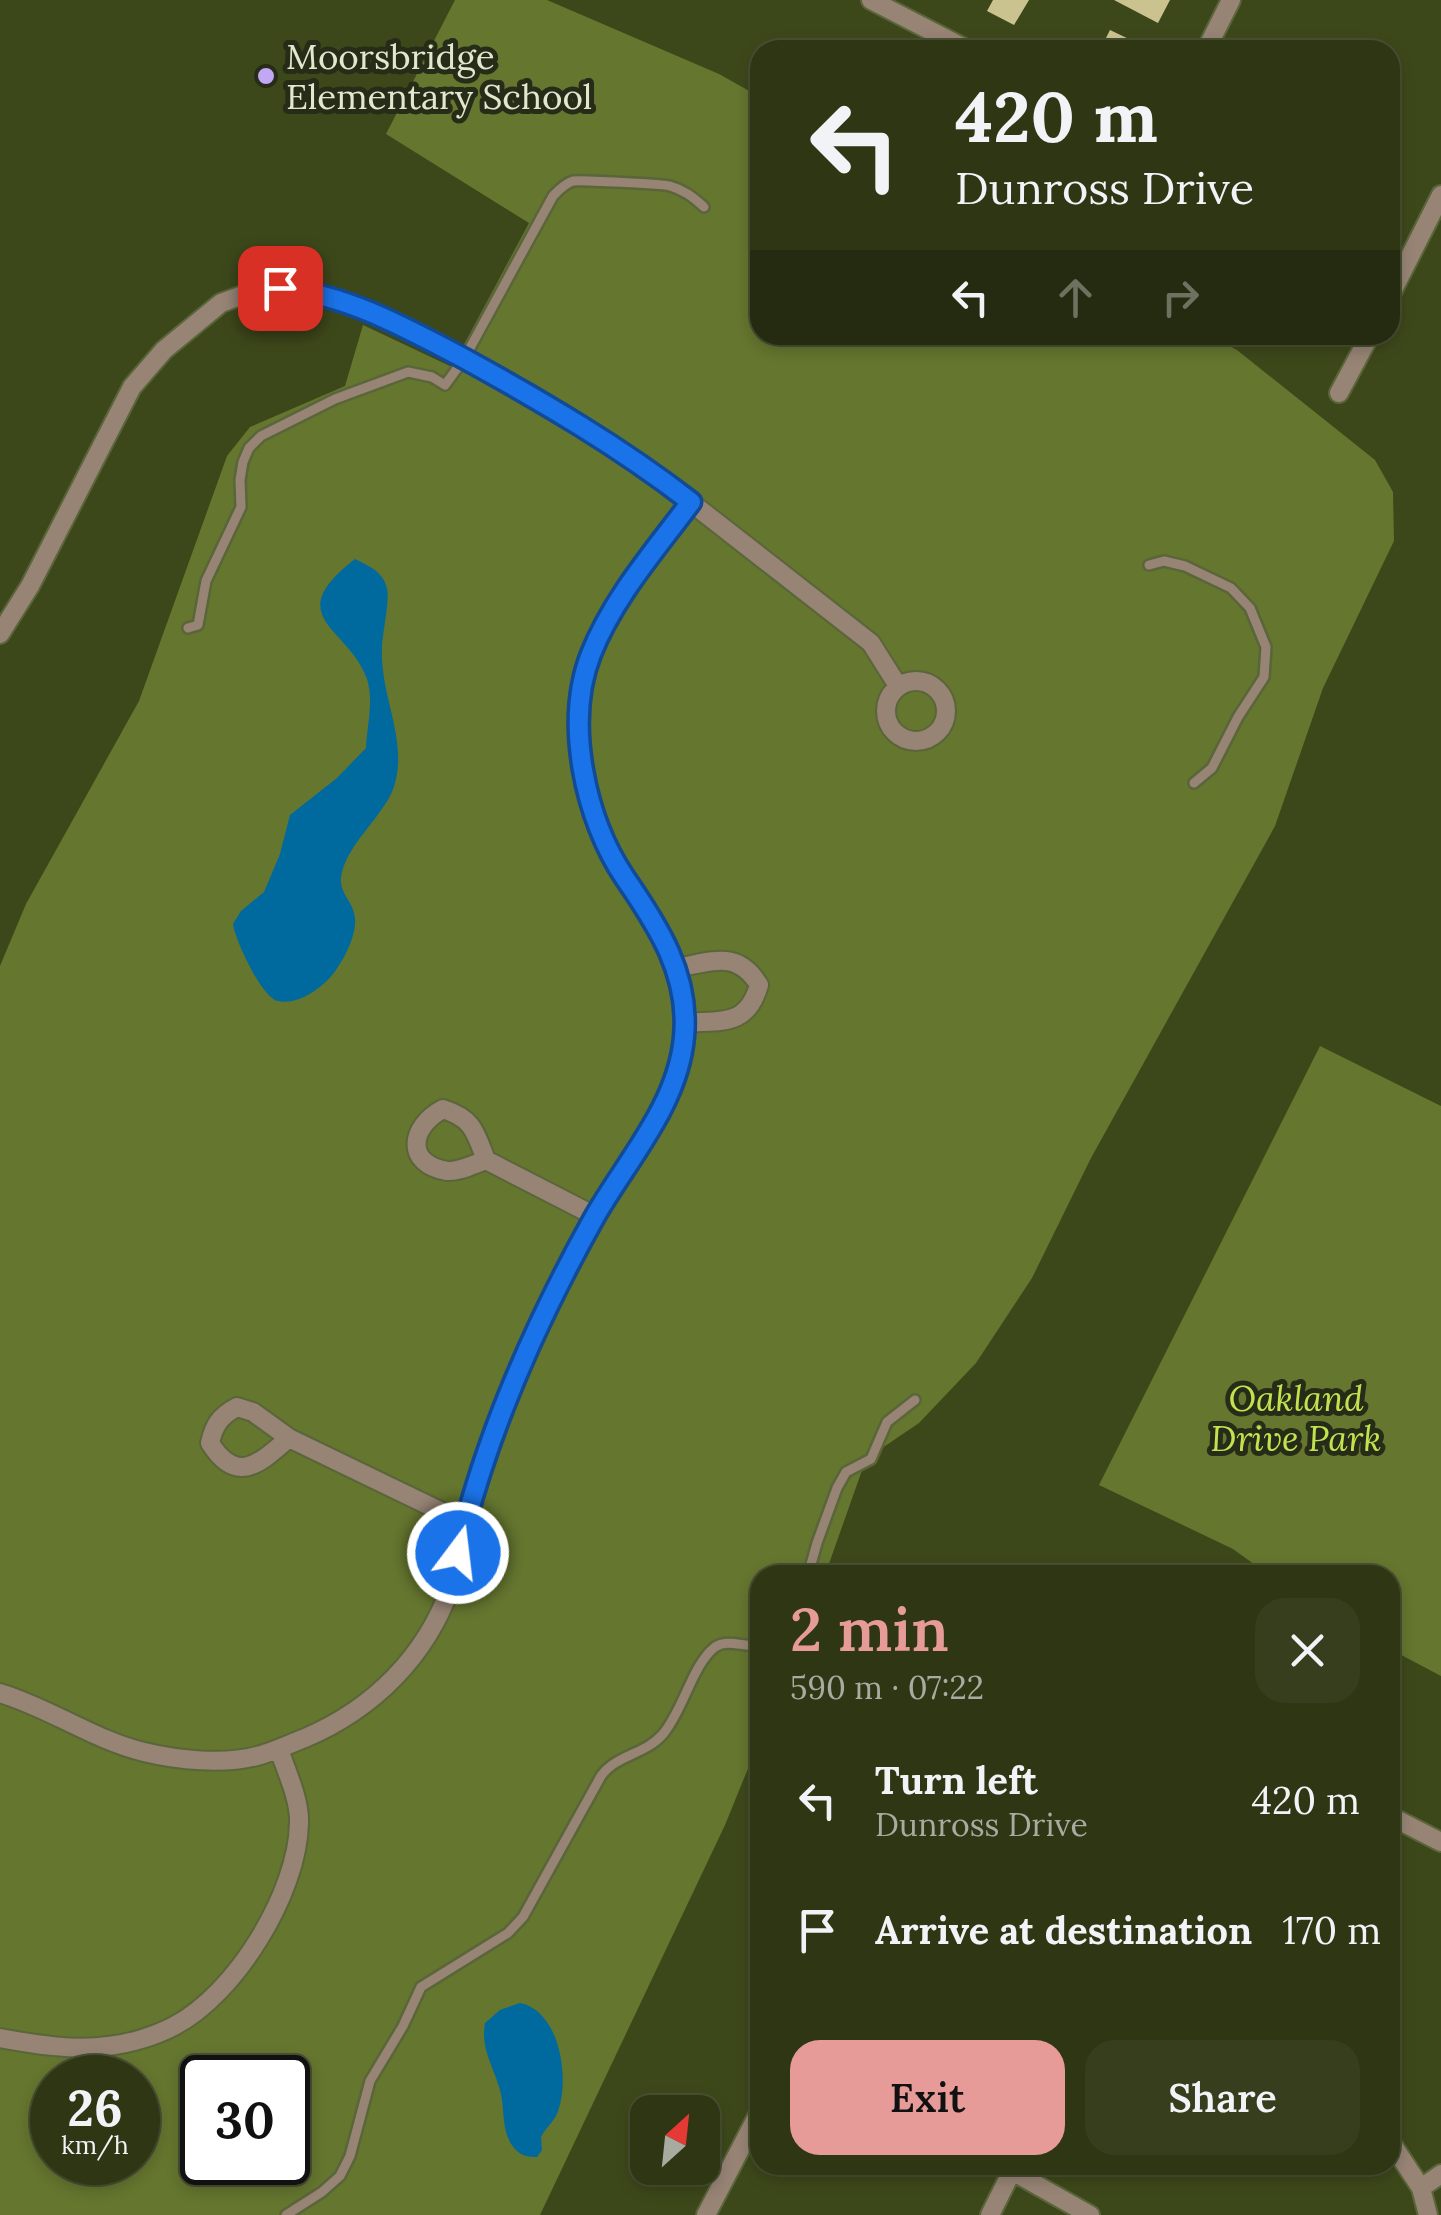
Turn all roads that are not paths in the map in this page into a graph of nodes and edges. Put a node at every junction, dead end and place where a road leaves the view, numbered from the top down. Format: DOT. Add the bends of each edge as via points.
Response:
graph roads {
  1 [pos="871,0"];
  2 [pos="919,0"];
  3 [pos="1231,0"];
  4 [pos="909,19"];
  5 [pos="949,40"];
  6 [pos="1211,40"];
  7 [pos="1441,194"];
  8 [pos="704,207"];
  9 [pos="1400,264"];
  10 [pos="1365,345"];
  11 [pos="464,359"];
  12 [pos="1339,394"];
  13 [pos="691,502"];
  14 [pos="1148,565"];
  15 [pos="188,628"];
  16 [pos="0,634"];
  17 [pos="898,686"];
  18 [pos="1194,783"];
  19 [pos="676,968"];
  20 [pos="685,1023"];
  21 [pos="486,1160"];
  22 [pos="595,1216"];
  23 [pos="915,1400"];
  24 [pos="289,1438"];
  25 [pos="466,1523"];
  26 [pos="810,1565"];
  27 [pos="750,1644"];
  28 [pos="0,1693"];
  29 [pos="278,1749"];
  30 [pos="1400,1821"];
  31 [pos="1441,1842"];
  32 [pos="0,2038"];
  33 [pos="750,2130"];
  34 [pos="1400,2156"];
  35 [pos="1441,2174"];
  36 [pos="1010,2175"];
  37 [pos="1025,2175"];
  38 [pos="1421,2188"];
  39 [pos="286,2215"];
  40 [pos="706,2215"];
  41 [pos="990,2215"];
  42 [pos="1090,2215"];
  43 [pos="1428,2215"];
  1 -- 4 [label="street"];
  2 -- 4 [label="street"];
  3 -- 6 [label="street"];
  4 -- 5 [label="street"];
  7 -- 9 [label="street"];
  8 -- 11 [label="lane" via="662,184 565,184"];
  10 -- 12 [label="street"];
  11 -- 13 [label="street" via="534,396"];
  11 -- 15 [label="lane" via="445,386 408,372 261,436 243,462 241,506 206,580 198,625"];
  11 -- 16 [label="street" via="402,325 305,290 252,292 221,303 132,387"];
  13 -- 17 [label="street" via="871,643"];
  13 -- 19 [label="street" via="591,654 580,738 594,820 653,916"];
  14 -- 18 [label="lane" via="1184,566 1231,588 1250,608 1266,647 1264,676 1212,768"];
  19 -- 20 [label="street"];
  19 -- 20 [label="street" via="729,960 748,967 759,985 753,1006 740,1018"];
  20 -- 22 [label="street" via="670,1090"];
  21 -- 22 [label="street"];
  22 -- 25 [label="street" via="534,1334"];
  23 -- 26 [label="lane" via="887,1422 870,1459 846,1472"];
  24 -- 25 [label="street"];
  25 -- 29 [label="street" via="452,1584 423,1644 369,1703"];
  27 -- 39 [label="lane" via="726,1642 708,1655 661,1736 612,1762 508,1933 421,1987 370,2080 340,2176"];
  28 -- 29 [label="street" via="147,1753 228,1759"];
  29 -- 32 [label="street" via="300,1818 297,1847 288,1884 234,1974 175,2026 142,2038 106,2047"];
  30 -- 31 [label="street"];
  33 -- 40 [label="street"];
  34 -- 38 [label="street"];
  35 -- 38 [label="street"];
  36 -- 41 [label="street"];
  37 -- 42 [label="street"];
  38 -- 43 [label="street"];
}
